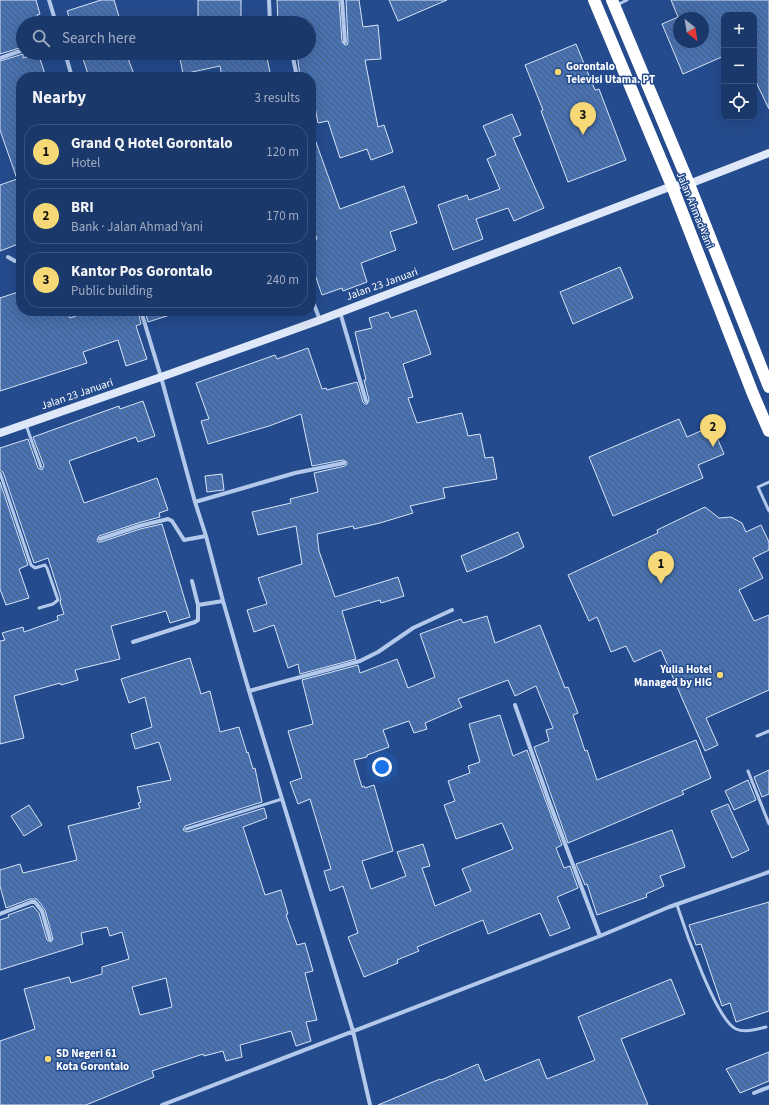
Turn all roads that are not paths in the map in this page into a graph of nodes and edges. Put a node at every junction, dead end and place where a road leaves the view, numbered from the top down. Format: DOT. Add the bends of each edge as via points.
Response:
graph roads {
  1 [pos="49,0"];
  2 [pos="269,0"];
  3 [pos="342,0"];
  4 [pos="627,0"];
  5 [pos="605,6"];
  6 [pos="54,16"];
  7 [pos="270,16"];
  8 [pos="345,42"];
  9 [pos="16,52"];
  10 [pos="0,58"];
  11 [pos="67,60"];
  12 [pos="293,60"];
  13 [pos="71,72"];
  14 [pos="295,72"];
  15 [pos="769,153"];
  16 [pos="689,184"];
  17 [pos="672,186"];
  18 [pos="8,257"];
  19 [pos="16,261"];
  20 [pos="316,310"];
  21 [pos="340,312"];
  22 [pos="143,316"];
  23 [pos="320,320"];
  24 [pos="752,345"];
  25 [pos="735,347"];
  26 [pos="161,377"];
  27 [pos="769,387"];
  28 [pos="366,401"];
  29 [pos="26,424"];
  30 [pos="769,431"];
  31 [pos="0,433"];
  32 [pos="344,463"];
  33 [pos="41,467"];
  34 [pos="0,473"];
  35 [pos="769,482"];
  36 [pos="195,502"];
  37 [pos="769,511"];
  38 [pos="206,536"];
  39 [pos="100,539"];
  40 [pos="192,581"];
  41 [pos="223,601"];
  42 [pos="198,605"];
  43 [pos="40,608"];
  44 [pos="452,610"];
  45 [pos="133,642"];
  46 [pos="249,691"];
  47 [pos="515,704"];
  48 [pos="769,731"];
  49 [pos="757,736"];
  50 [pos="748,771"];
  51 [pos="282,799"];
  52 [pos="769,824"];
  53 [pos="186,829"];
  54 [pos="769,872"];
  55 [pos="677,904"];
  56 [pos="0,914"];
  57 [pos="600,936"];
  58 [pos="50,938"];
  59 [pos="766,1027"];
  60 [pos="353,1031"];
  61 [pos="769,1087"];
  62 [pos="754,1093"];
  63 [pos="162,1105"];
  64 [pos="370,1105"];
  1 -- 6 [label="street"];
  2 -- 7 [label="street"];
  3 -- 8 [label="street"];
  4 -- 5 [label="lane"];
  5 -- 16 [label="highway, Jalan Ahmad Yani"];
  5 -- 17 [label="highway, Jalan Ahmad Yani"];
  9 -- 10 [label="street"];
  11 -- 13 [label="street"];
  12 -- 14 [label="street"];
  15 -- 16 [label="street, Jalan 23 Januari"];
  16 -- 17 [label="street, Jalan 23 Januari"];
  16 -- 24 [label="highway, Jalan Ahmad Yani"];
  17 -- 21 [label="street, Jalan 23 Januari"];
  17 -- 25 [label="highway, Jalan Ahmad Yani"];
  18 -- 19 [label="street"];
  20 -- 23 [label="street"];
  21 -- 23 [label="street, Jalan 23 Januari"];
  21 -- 28 [label="street"];
  22 -- 26 [label="street"];
  23 -- 26 [label="street, Jalan 23 Januari"];
  24 -- 25 [label="highway"];
  24 -- 27 [label="highway, Jalan Ahmad Yani"];
  25 -- 30 [label="highway, Jalan Ahmad Yani"];
  26 -- 29 [label="street, Jalan 23 Januari"];
  26 -- 36 [label="street"];
  29 -- 31 [label="street, Jalan 23 Januari"];
  29 -- 33 [label="lane"];
  32 -- 36 [label="street" via="295,473"];
  34 -- 43 [label="lane" via="31,565 35,568 45,565 58,600"];
  35 -- 37 [label="lane" via="758,487"];
  36 -- 38 [label="street"];
  38 -- 39 [label="street" via="184,540 168,519"];
  38 -- 41 [label="street"];
  40 -- 42 [label="street"];
  41 -- 42 [label="street"];
  41 -- 46 [label="street"];
  42 -- 45 [label="street" via="198,620 195,622"];
  44 -- 46 [label="street" via="413,628 360,661"];
  46 -- 51 [label="street"];
  47 -- 57 [label="street"];
  48 -- 49 [label="lane"];
  50 -- 52 [label="lane"];
  51 -- 53 [label="lane"];
  51 -- 60 [label="street"];
  54 -- 55 [label="street"];
  55 -- 57 [label="street"];
  55 -- 59 [label="lane" via="694,957 728,1022 737,1030 744,1031"];
  56 -- 58 [label="street" via="35,902 42,911"];
  57 -- 60 [label="street"];
  60 -- 63 [label="street"];
  60 -- 64 [label="street"];
  61 -- 62 [label="street"];
}
